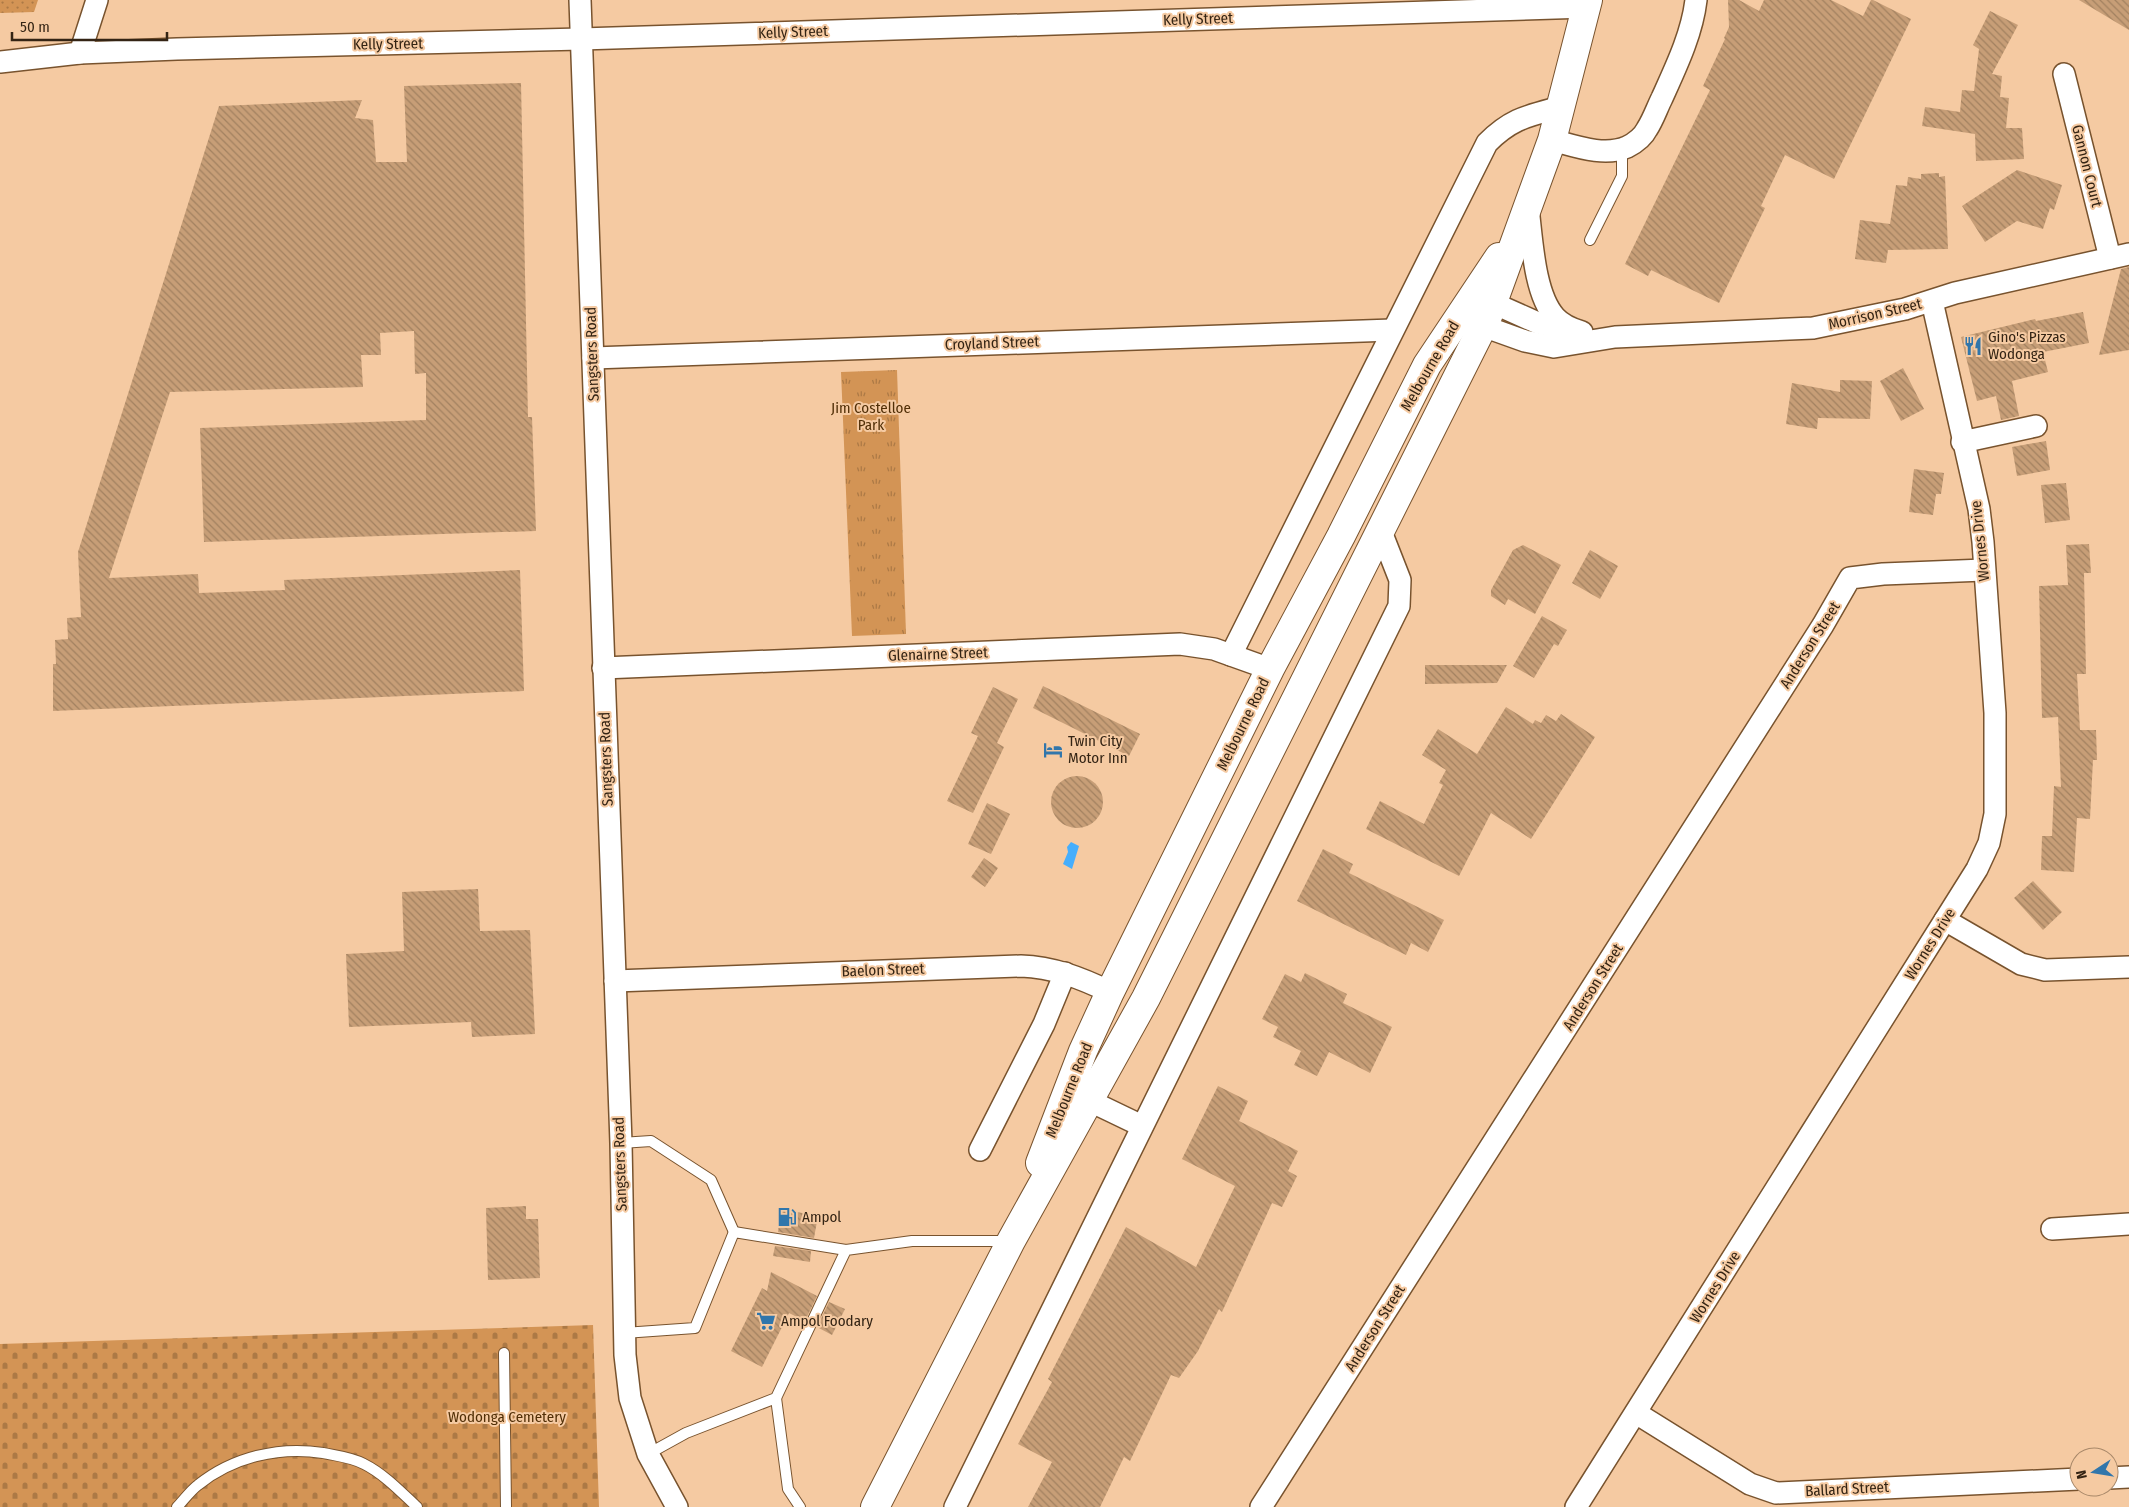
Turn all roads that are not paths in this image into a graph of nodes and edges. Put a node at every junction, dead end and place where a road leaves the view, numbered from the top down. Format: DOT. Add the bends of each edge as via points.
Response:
graph roads {
  1 [pos="97,0"];
  2 [pos="580,0"];
  3 [pos="1696,0"];
  4 [pos="1587,3"];
  5 [pos="581,39"];
  6 [pos="80,53"];
  7 [pos="0,62"];
  8 [pos="2064,74"];
  9 [pos="1561,107"];
  10 [pos="1552,140"];
  11 [pos="1622,149"];
  12 [pos="1523,219"];
  13 [pos="1590,240"];
  14 [pos="2119,256"];
  15 [pos="1932,301"];
  16 [pos="1482,310"];
  17 [pos="1392,330"];
  18 [pos="1582,332"];
  19 [pos="1615,337"];
  20 [pos="593,358"];
  21 [pos="2036,426"];
  22 [pos="1962,442"];
  23 [pos="1341,536"];
  24 [pos="1375,539"];
  25 [pos="1984,570"];
  26 [pos="1231,655"];
  27 [pos="603,668"];
  28 [pos="1270,669"];
  29 [pos="1945,920"];
  30 [pos="2129,967"];
  31 [pos="1066,973"];
  32 [pos="615,981"];
  33 [pos="1110,992"];
  34 [pos="1146,998"];
  35 [pos="1090,1101"];
  36 [pos="1142,1126"];
  37 [pos="621,1143"];
  38 [pos="980,1150"];
  39 [pos="2129,1224"];
  40 [pos="2052,1229"];
  41 [pos="734,1232"];
  42 [pos="1011,1241"];
  43 [pos="846,1250"];
  44 [pos="624,1333"];
  45 [pos="504,1353"];
  46 [pos="776,1398"];
  47 [pos="1636,1413"];
  48 [pos="648,1454"];
  49 [pos="2069,1479"];
  50 [pos="176,1507"];
  51 [pos="417,1507"];
  52 [pos="506,1507"];
  53 [pos="677,1507"];
  54 [pos="800,1507"];
  55 [pos="875,1507"];
  56 [pos="955,1507"];
  57 [pos="1261,1507"];
  58 [pos="1576,1507"];
  1 -- 6 [label="street"];
  2 -- 5 [label="street, Sangsters Road"];
  3 -- 11 [label="street" via="1691,27 1677,65 1647,130"];
  4 -- 5 [label="street, Kelly Street"];
  4 -- 9 [label="main road, Melbourne Road"];
  5 -- 6 [label="street, Kelly Street"];
  5 -- 20 [label="street, Sangsters Road"];
  6 -- 7 [label="street, Kelly Street"];
  8 -- 14 [label="street, Gannon Court"];
  9 -- 10 [label="main road, Melbourne Road"];
  9 -- 17 [label="street" via="1516,119 1487,143"];
  10 -- 11 [label="street" via="1592,150"];
  10 -- 12 [label="main road, Melbourne Road"];
  11 -- 13 [label="lane" via="1622,176"];
  12 -- 16 [label="main road, Melbourne Road"];
  12 -- 18 [label="street, Morrison Street" via="1547,306 1562,324"];
  14 -- 15 [label="street, Morrison Street"];
  15 -- 19 [label="street, Morrison Street" via="1813,328"];
  15 -- 22 [label="street, Wornes Drive"];
  16 -- 18 [label="street, Morrison Street"];
  16 -- 19 [label="street, Morrison Street" via="1525,342 1549,347"];
  16 -- 23 [label="main road, Melbourne Road" via="1438,347"];
  16 -- 24 [label="main road, Melbourne Road"];
  17 -- 20 [label="street, Croyland Street"];
  17 -- 26 [label="street"];
  18 -- 19 [label="street, Morrison Street"];
  20 -- 27 [label="street, Sangsters Road"];
  21 -- 22 [label="street"];
  22 -- 25 [label="street, Wornes Drive" via="1979,509"];
  23 -- 24 [label="main road"];
  23 -- 28 [label="main road, Melbourne Road"];
  24 -- 34 [label="main road, Melbourne Road"];
  24 -- 36 [label="street" via="1400,580 1399,606"];
  25 -- 29 [label="street, Wornes Drive" via="1995,714 1995,814 1989,843 1977,869"];
  25 -- 57 [label="street, Anderson Street" via="1850,578"];
  26 -- 27 [label="street, Glenairne Street" via="1180,644"];
  26 -- 28 [label="street, Glenairne Street"];
  27 -- 32 [label="street, Sangsters Road"];
  28 -- 33 [label="main road, Melbourne Road"];
  29 -- 30 [label="street" via="2021,964 2045,970"];
  29 -- 47 [label="street, Wornes Drive"];
  31 -- 32 [label="street, Baelon Street" via="1042,967 1000,966"];
  31 -- 33 [label="street, Baelon Street"];
  31 -- 38 [label="street" via="1044,1024"];
  32 -- 37 [label="street, Sangsters Road"];
  33 -- 34 [label="main road, Baelon Street"];
  33 -- 42 [label="main road, Melbourne Road" via="1063,1102"];
  34 -- 35 [label="main road, Melbourne Road"];
  35 -- 36 [label="street"];
  35 -- 42 [label="main road, Melbourne Road"];
  36 -- 56 [label="street"];
  37 -- 41 [label="lane" via="652,1141 711,1180"];
  37 -- 44 [label="street, Sangsters Road"];
  39 -- 40 [label="street"];
  41 -- 43 [label="lane"];
  41 -- 44 [label="lane" via="695,1328"];
  42 -- 43 [label="lane" via="912,1241"];
  42 -- 55 [label="main road, Melbourne Road"];
  43 -- 46 [label="lane"];
  44 -- 48 [label="street, Sangsters Road" via="630,1398"];
  45 -- 52 [label="lane"];
  46 -- 48 [label="lane" via="686,1433"];
  46 -- 54 [label="lane" via="788,1489"];
  47 -- 49 [label="street, Ballard Street" via="1750,1484 1776,1493"];
  47 -- 58 [label="street, Wornes Drive"];
  48 -- 53 [label="street, Sangsters Road"];
  50 -- 51 [label="lane" via="197,1486 224,1469 279,1450 308,1451 353,1459 381,1476"];
}
